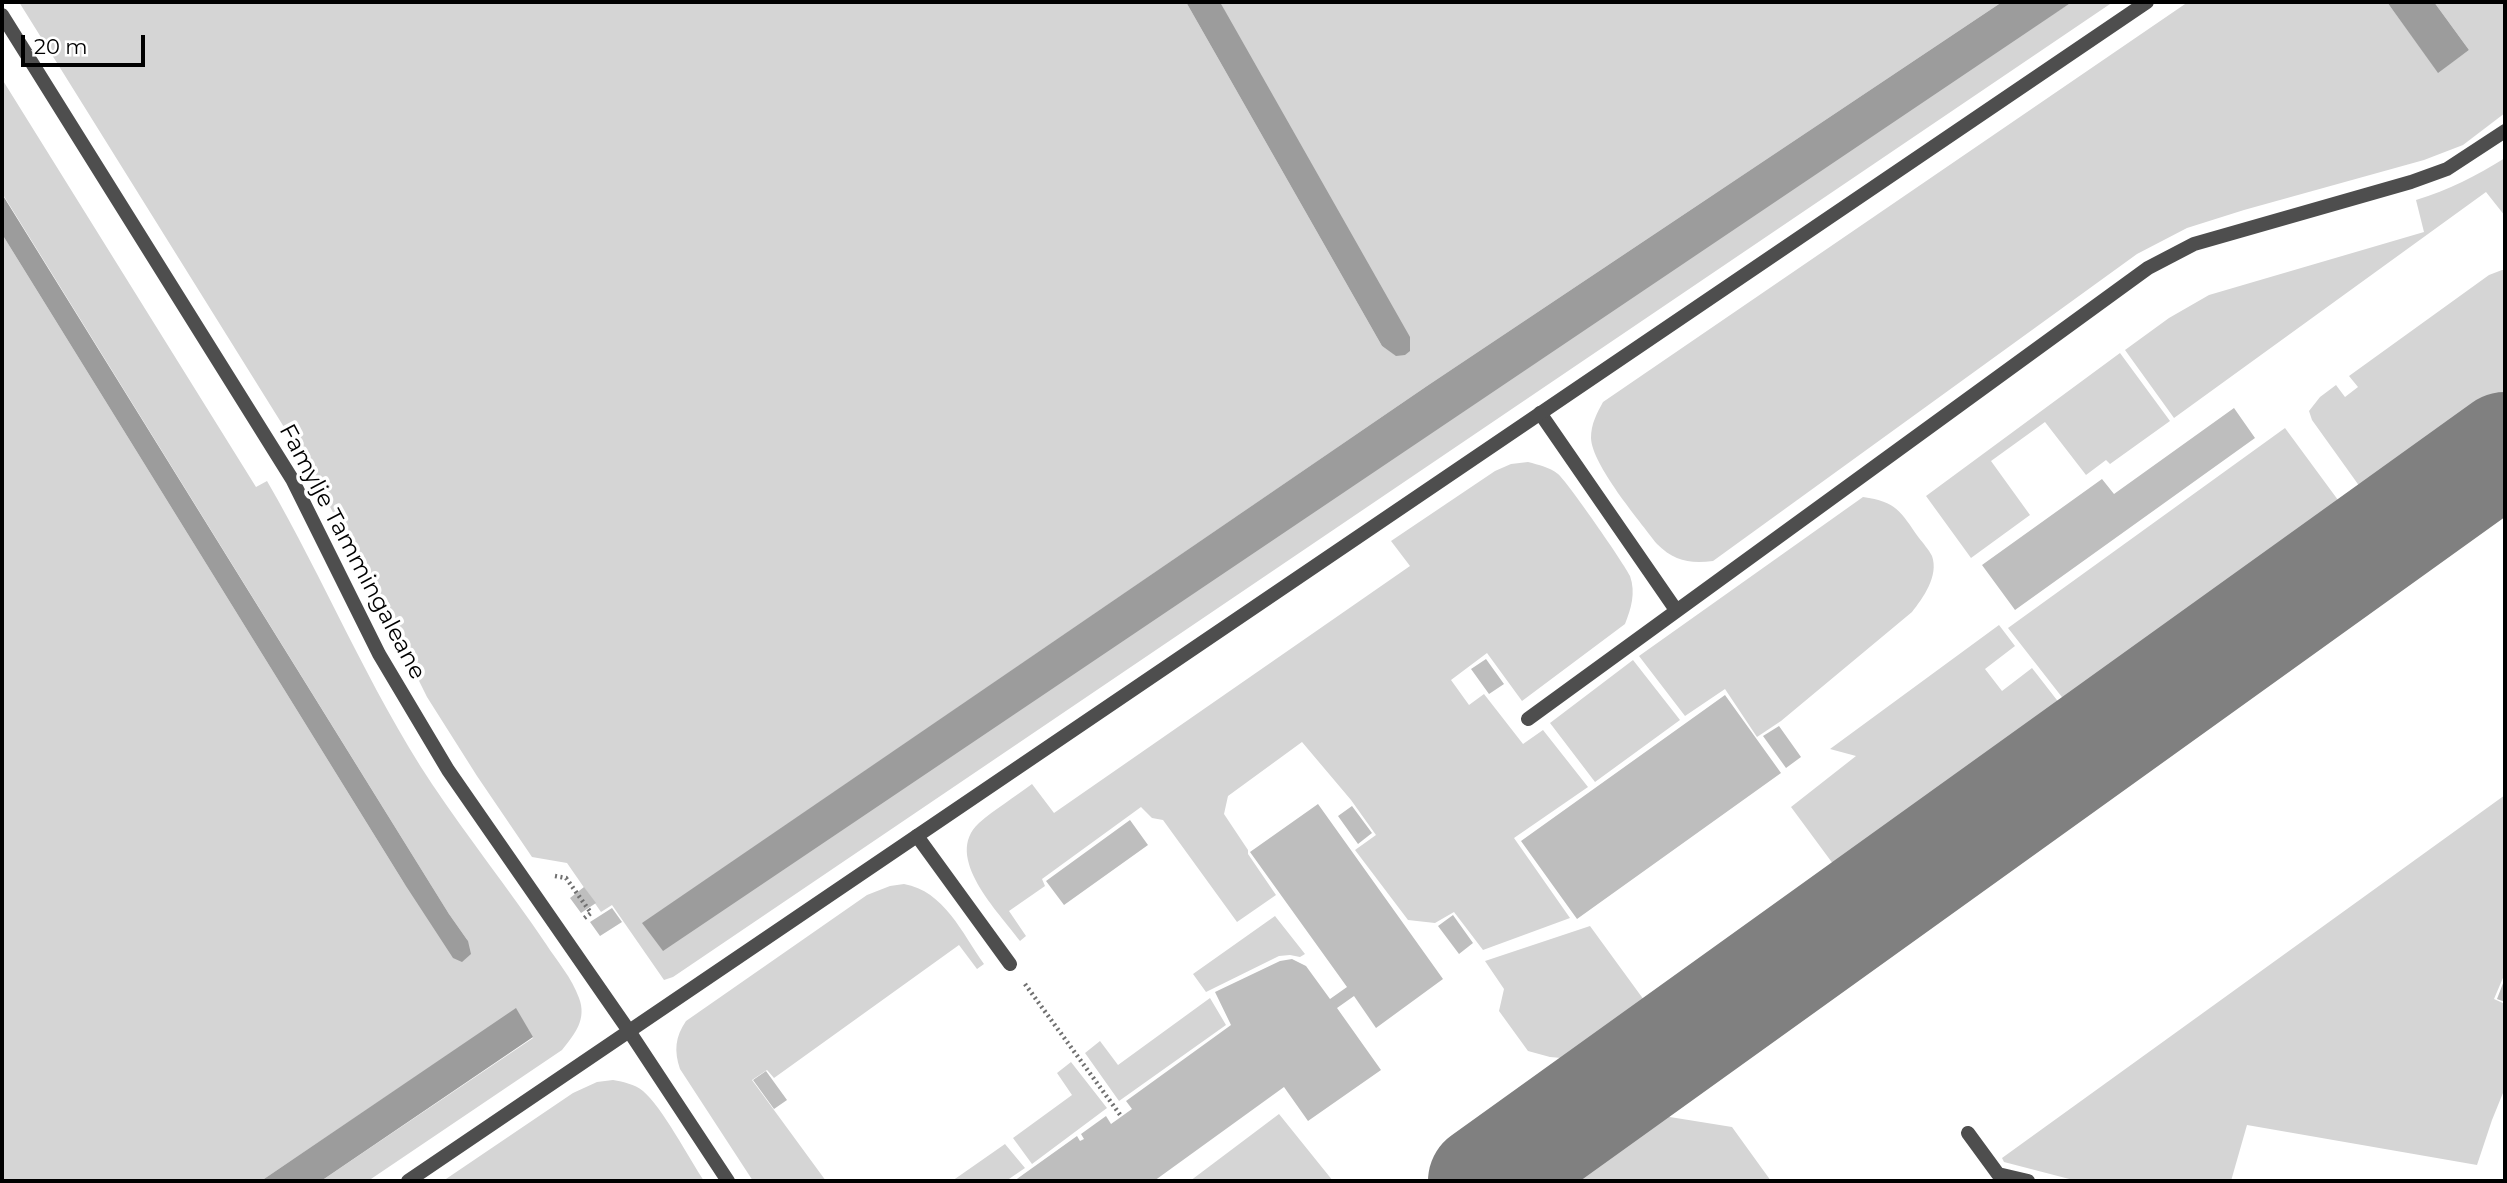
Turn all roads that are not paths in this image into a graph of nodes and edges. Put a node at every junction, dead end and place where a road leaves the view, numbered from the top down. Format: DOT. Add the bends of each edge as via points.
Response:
graph roads {
  1 [pos="2147,2"];
  2 [pos="2,15"];
  3 [pos="2505,131"];
  4 [pos="1540,413"];
  5 [pos="1676,610"];
  6 [pos="1528,719"];
  7 [pos="917,836"];
  8 [pos="1010,964"];
  9 [pos="629,1031"];
  10 [pos="1968,1132"];
  11 [pos="408,1181"];
  12 [pos="728,1181"];
  13 [pos="2028,1181"];
  1 -- 4 [label="street"];
  2 -- 9 [label="street, Famylje Tammingaleane" via="292,479 379,654 447,770"];
  3 -- 5 [label="street" via="2447,169 2411,183 2194,244 2148,268"];
  4 -- 5 [label="street"];
  4 -- 7 [label="street"];
  5 -- 6 [label="street"];
  7 -- 8 [label="street"];
  7 -- 9 [label="street"];
  9 -- 11 [label="street"];
  9 -- 12 [label="street, Famylje Tammingaleane"];
  10 -- 13 [label="street" via="1998,1174"];
}
